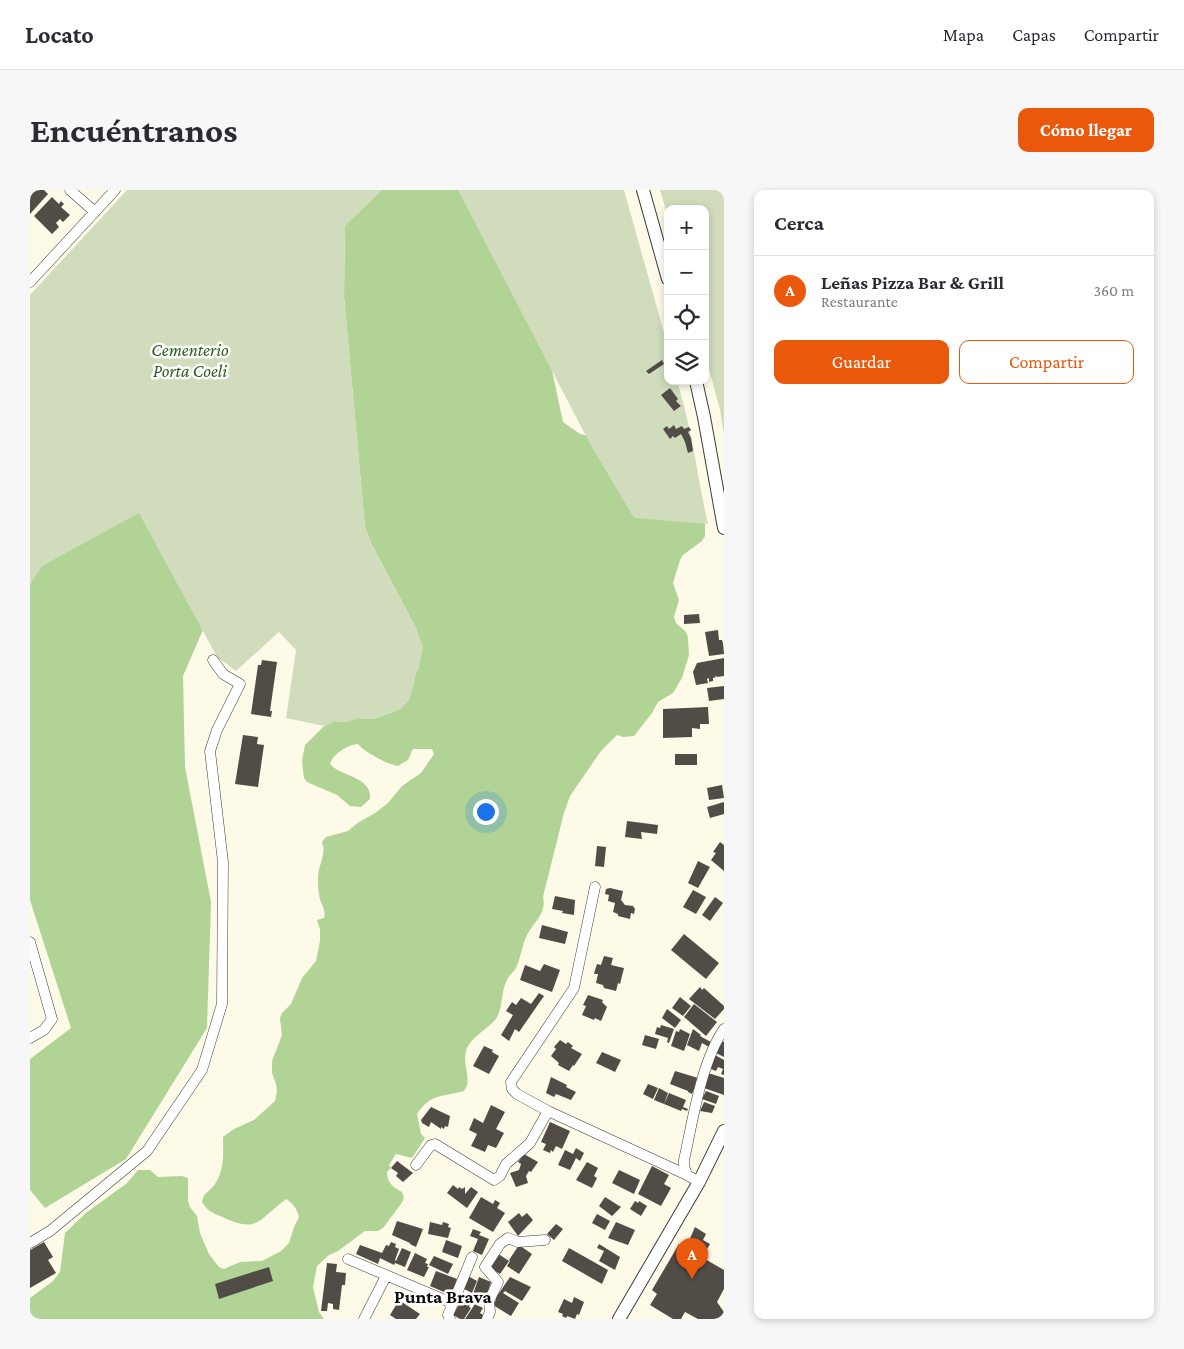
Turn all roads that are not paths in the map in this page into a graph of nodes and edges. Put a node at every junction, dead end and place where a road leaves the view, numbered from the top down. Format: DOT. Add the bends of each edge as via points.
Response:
graph roads {
  1 [pos="70,190"];
  2 [pos="115,190"];
  3 [pos="643,190"];
  4 [pos="95,212"];
  5 [pos="664,265"];
  6 [pos="30,282"];
  7 [pos="697,385"];
  8 [pos="724,528"];
  9 [pos="213,660"];
  10 [pos="595,888"];
  11 [pos="30,942"];
  12 [pos="724,1029"];
  13 [pos="30,1038"];
  14 [pos="548,1111"];
  15 [pos="724,1131"];
  16 [pos="416,1165"];
  17 [pos="687,1175"];
  18 [pos="699,1182"];
  19 [pos="545,1240"];
  20 [pos="30,1243"];
  21 [pos="472,1257"];
  22 [pos="348,1259"];
  23 [pos="386,1276"];
  24 [pos="452,1303"];
  25 [pos="364,1319"];
  26 [pos="450,1319"];
  27 [pos="487,1319"];
  28 [pos="619,1319"];
  1 -- 4 [label="street"];
  2 -- 4 [label="street"];
  3 -- 5 [label="street"];
  4 -- 6 [label="street"];
  7 -- 8 [label="street"];
  9 -- 20 [label="street" via="223,674 240,684 210,751 223,862 222,1004 202,1070 146,1151 50,1231"];
  10 -- 14 [label="street" via="574,988 511,1082 517,1094"];
  11 -- 13 [label="street" via="52,1019 44,1030"];
  12 -- 17 [label="street" via="716,1040 701,1086 684,1160"];
  14 -- 16 [label="street" via="530,1143 506,1164 494,1180 435,1144"];
  14 -- 17 [label="street"];
  15 -- 18 [label="street"];
  17 -- 18 [label="street"];
  18 -- 28 [label="street"];
  19 -- 27 [label="street" via="518,1242 508,1238 500,1244 485,1267 498,1282 489,1301"];
  21 -- 24 [label="street"];
  22 -- 23 [label="street"];
  23 -- 24 [label="street"];
  23 -- 25 [label="street"];
  24 -- 26 [label="street" via="448,1314"];
}
